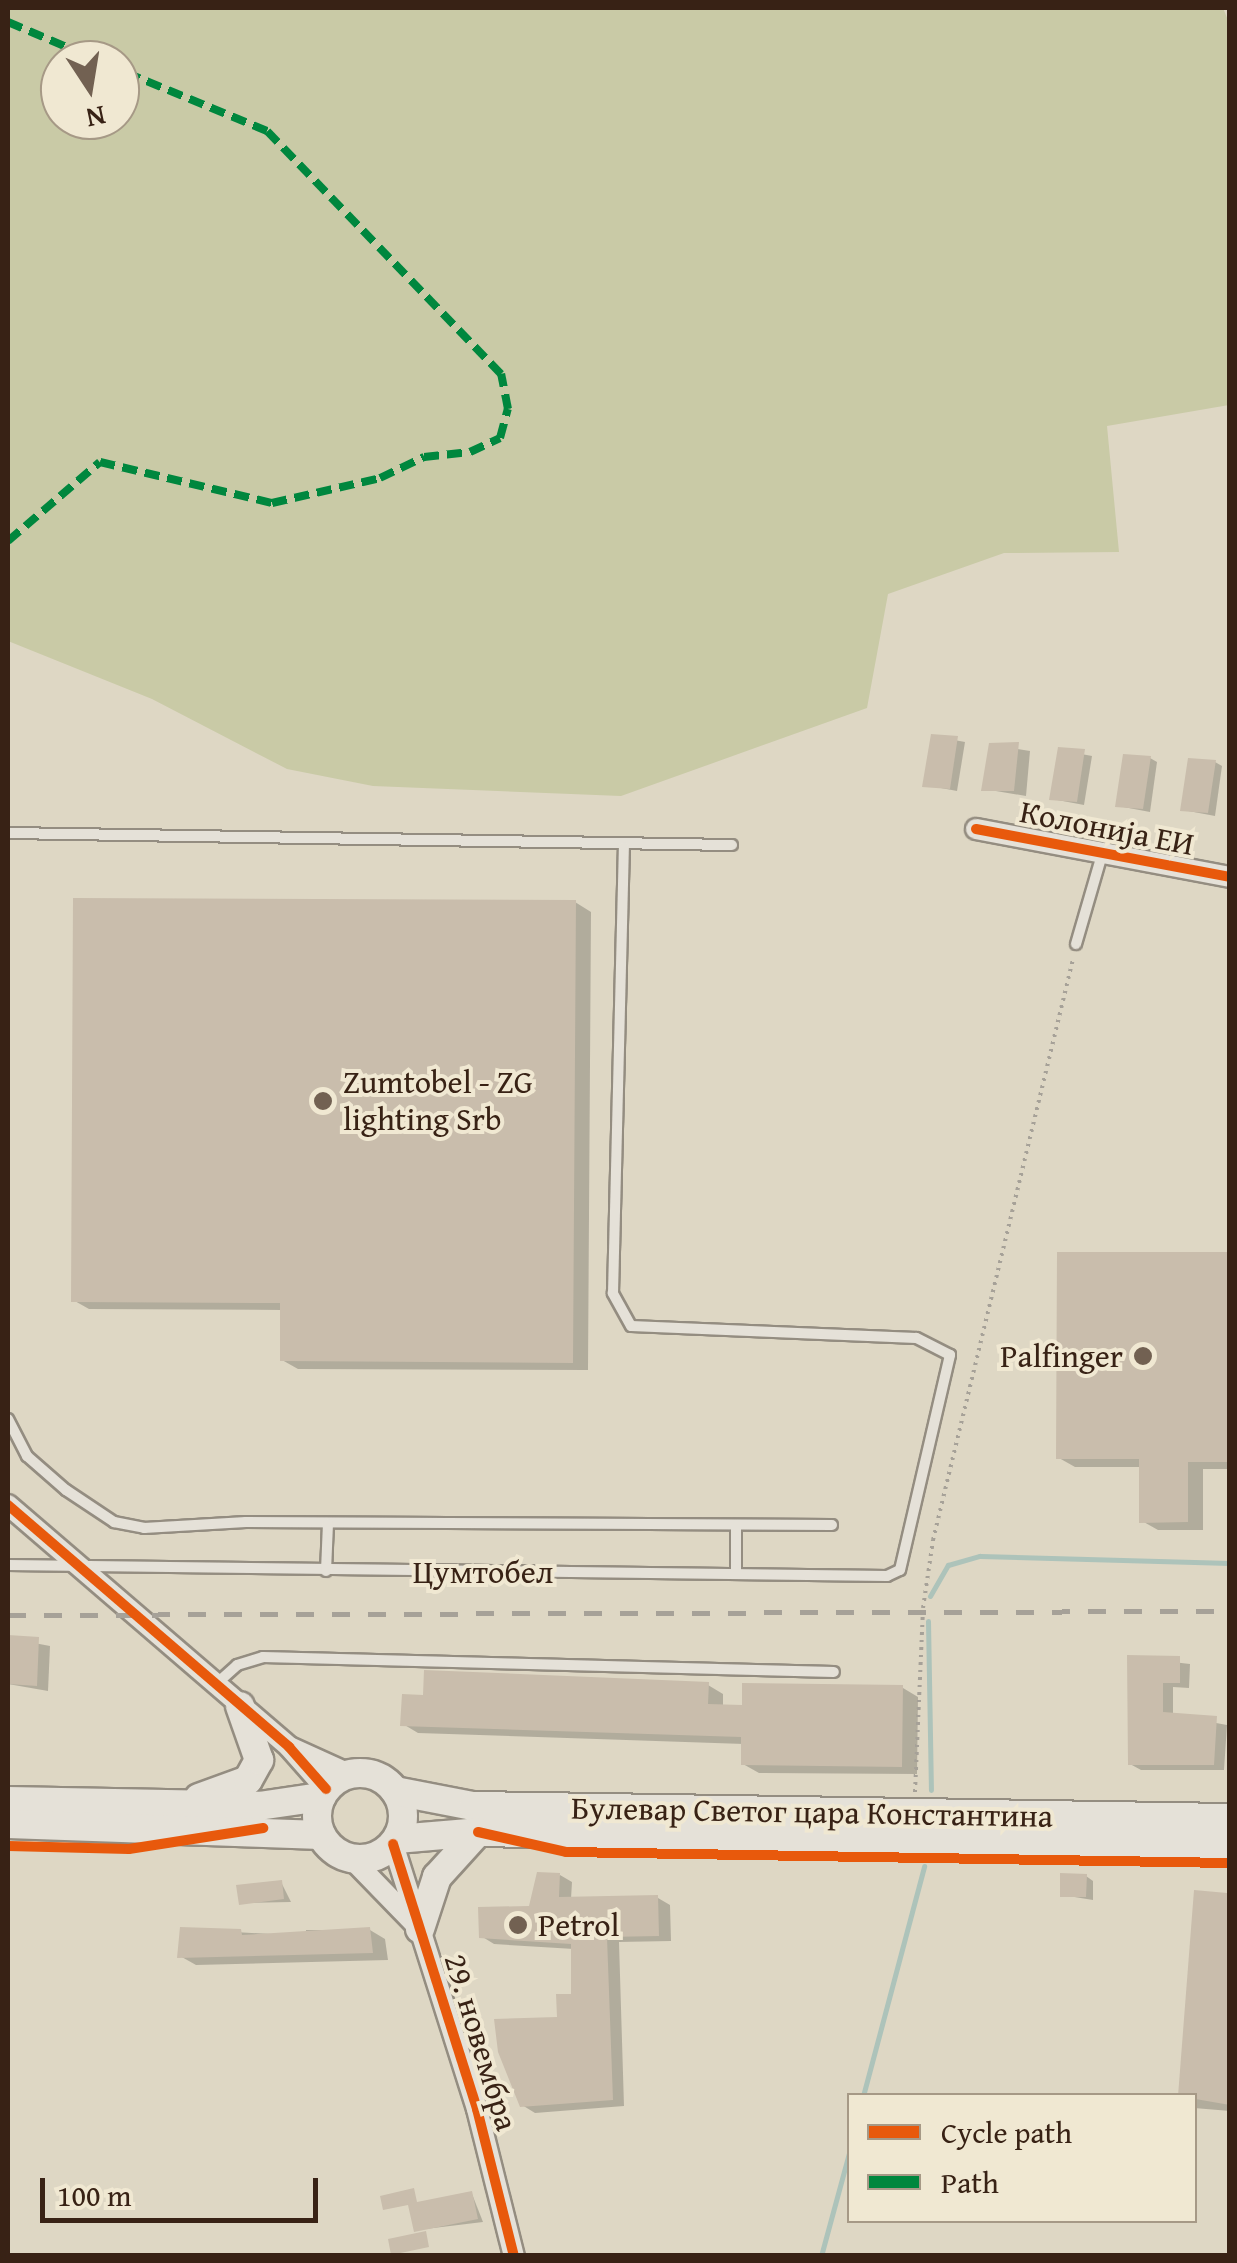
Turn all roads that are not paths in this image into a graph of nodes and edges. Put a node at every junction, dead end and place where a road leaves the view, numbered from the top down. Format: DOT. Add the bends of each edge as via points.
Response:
graph roads {
  1 [pos="976,829"];
  2 [pos="8,833"];
  3 [pos="732,845"];
  4 [pos="624,847"];
  5 [pos="1104,850"];
  6 [pos="1230,877"];
  7 [pos="1076,944"];
  8 [pos="8,1420"];
  9 [pos="8,1505"];
  10 [pos="328,1523"];
  11 [pos="832,1525"];
  12 [pos="736,1526"];
  13 [pos="8,1565"];
  14 [pos="80,1567"];
  15 [pos="326,1571"];
  16 [pos="736,1574"];
  17 [pos="834,1672"];
  18 [pos="214,1685"];
  19 [pos="240,1706"];
  20 [pos="332,1786"];
  21 [pos="395,1791"];
  22 [pos="8,1801"];
  23 [pos="170,1804"];
  24 [pos="1230,1818"];
  25 [pos="8,1824"];
  26 [pos="478,1832"];
  27 [pos="320,1835"];
  28 [pos="395,1842"];
  29 [pos="1230,1846"];
  30 [pos="352,1859"];
  31 [pos="420,1930"];
  32 [pos="514,2256"];
  1 -- 5 [label="street, Колонија ЕИ"];
  2 -- 4 [label="lane"];
  3 -- 4 [label="lane"];
  4 -- 16 [label="lane, Цумтобел" via="613,1293 631,1326 916,1338 950,1355 906,1559 887,1576"];
  5 -- 6 [label="street, Колонија ЕИ"];
  5 -- 7 [label="lane"];
  8 -- 10 [label="lane" via="27,1456 114,1522 144,1528"];
  9 -- 14 [label="street"];
  10 -- 12 [label="lane"];
  10 -- 15 [label="lane"];
  11 -- 12 [label="lane"];
  12 -- 16 [label="lane"];
  13 -- 14 [label="lane, Цумтобел"];
  14 -- 15 [label="lane, Цумтобел"];
  14 -- 18 [label="street"];
  15 -- 16 [label="lane, Цумтобел"];
  17 -- 18 [label="lane" via="264,1657 237,1665"];
  18 -- 19 [label="street"];
  19 -- 20 [label="street"];
  19 -- 23 [label="main road" via="258,1743 259,1760 248,1780"];
  20 -- 21 [label="main road" via="380,1778"];
  20 -- 23 [label="main road" via="260,1806"];
  20 -- 27 [label="main road"];
  21 -- 24 [label="main road, Булевар Светог цара Константина" via="473,1806"];
  21 -- 28 [label="main road" via="402,1810"];
  22 -- 23 [label="main road"];
  25 -- 27 [label="main road"];
  26 -- 28 [label="main road, Булевар Светог цара Константина"];
  26 -- 29 [label="main road, Булевар Светог цара Константина"];
  26 -- 31 [label="main road" via="436,1877"];
  27 -- 30 [label="main road"];
  28 -- 30 [label="main road" via="378,1855"];
  28 -- 31 [label="street, 29. новембра"];
  30 -- 31 [label="street, 29. новембра"];
  31 -- 32 [label="street, 29. новембра" via="477,2109"];
}
